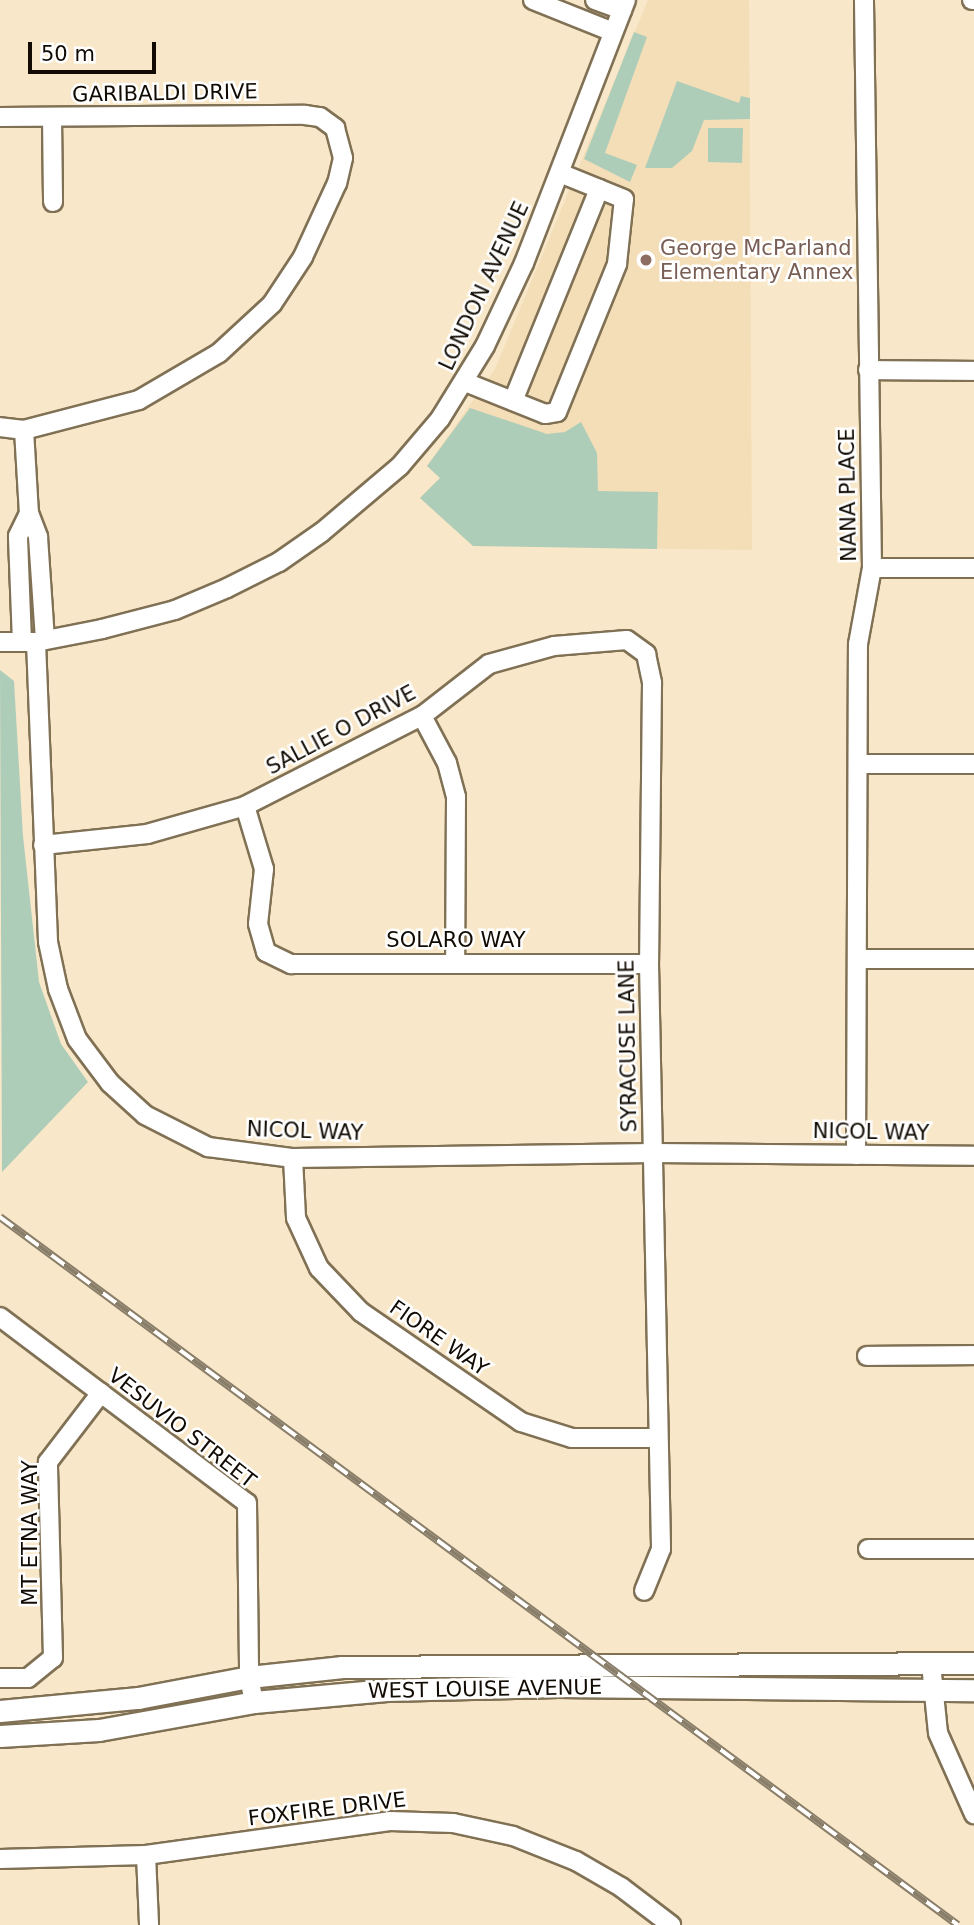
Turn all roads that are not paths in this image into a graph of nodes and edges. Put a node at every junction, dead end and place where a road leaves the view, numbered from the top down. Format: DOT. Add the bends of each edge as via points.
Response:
graph roads {
  1 [pos="533,0"];
  2 [pos="595,0"];
  3 [pos="864,0"];
  4 [pos="624,5"];
  5 [pos="613,32"];
  6 [pos="0,117"];
  7 [pos="52,117"];
  8 [pos="560,173"];
  9 [pos="599,189"];
  10 [pos="53,202"];
  11 [pos="868,370"];
  12 [pos="974,371"];
  13 [pos="465,382"];
  14 [pos="513,401"];
  15 [pos="0,427"];
  16 [pos="24,430"];
  17 [pos="872,568"];
  18 [pos="974,568"];
  19 [pos="34,641"];
  20 [pos="0,642"];
  21 [pos="646,654"];
  22 [pos="422,716"];
  23 [pos="858,764"];
  24 [pos="974,764"];
  25 [pos="245,806"];
  26 [pos="43,845"];
  27 [pos="858,958"];
  28 [pos="974,959"];
  29 [pos="455,961"];
  30 [pos="649,964"];
  31 [pos="654,1153"];
  32 [pos="856,1155"];
  33 [pos="974,1156"];
  34 [pos="293,1157"];
  35 [pos="0,1317"];
  36 [pos="974,1355"];
  37 [pos="867,1356"];
  38 [pos="101,1393"];
  39 [pos="658,1438"];
  40 [pos="867,1549"];
  41 [pos="974,1549"];
  42 [pos="644,1591"];
  43 [pos="974,1663"];
  44 [pos="931,1664"];
  45 [pos="248,1677"];
  46 [pos="0,1678"];
  47 [pos="932,1690"];
  48 [pos="974,1690"];
  49 [pos="254,1702"];
  50 [pos="0,1711"];
  51 [pos="0,1736"];
  52 [pos="974,1814"];
  53 [pos="146,1855"];
  54 [pos="0,1859"];
  55 [pos="149,1925"];
  56 [pos="671,1925"];
  1 -- 5 [label="street"];
  2 -- 4 [label="street"];
  3 -- 11 [label="street, NANA PLACE"];
  4 -- 5 [label="street, LONDON AVENUE"];
  5 -- 8 [label="street, LONDON AVENUE"];
  6 -- 7 [label="street, GARIBALDI DRIVE"];
  7 -- 10 [label="street"];
  7 -- 16 [label="street, GARIBALDI DRIVE" via="305,115 328,123 340,138 343,158 337,183 303,257 272,304 247,330 194,371 148,395 77,419"];
  8 -- 9 [label="street"];
  8 -- 13 [label="street, LONDON AVENUE" via="524,263"];
  9 -- 14 [label="street"];
  9 -- 14 [label="street" via="624,199 617,264 557,412 545,414"];
  11 -- 12 [label="street"];
  11 -- 17 [label="street, NANA PLACE"];
  13 -- 14 [label="street"];
  13 -- 19 [label="street, LONDON AVENUE" via="400,466 279,562 174,610"];
  15 -- 16 [label="street"];
  16 -- 19 [label="street, NICOL WAY" via="29,513 38,537"];
  17 -- 18 [label="street"];
  17 -- 23 [label="street, NANA PLACE" via="858,644"];
  19 -- 20 [label="street, LONDON AVENUE"];
  19 -- 26 [label="street, NICOL WAY"];
  21 -- 22 [label="street, SALLIE O DRIVE" via="627,640 554,646 528,653 489,664"];
  21 -- 30 [label="street, SYRACUSE LANE" via="652,683"];
  22 -- 25 [label="street, SALLIE O DRIVE"];
  22 -- 29 [label="street" via="447,763 456,797"];
  23 -- 24 [label="street"];
  23 -- 27 [label="street, NANA PLACE"];
  25 -- 26 [label="street, SALLIE O DRIVE" via="147,834"];
  25 -- 29 [label="street, SOLARO WAY" via="264,869 258,924 267,952 291,964"];
  26 -- 34 [label="street, NICOL WAY" via="48,942 58,989 77,1039 110,1083 145,1115 208,1147"];
  27 -- 28 [label="street"];
  27 -- 32 [label="street, NANA PLACE"];
  29 -- 30 [label="street, SOLARO WAY"];
  30 -- 31 [label="street, SYRACUSE LANE"];
  31 -- 32 [label="street, NICOL WAY"];
  31 -- 34 [label="street, NICOL WAY"];
  31 -- 39 [label="street, SYRACUSE LANE"];
  32 -- 33 [label="street, NICOL WAY"];
  34 -- 39 [label="street, FIORE WAY" via="296,1218 319,1268 361,1312 521,1422 572,1438"];
  35 -- 38 [label="street, VESUVIO STREET"];
  36 -- 37 [label="street"];
  38 -- 45 [label="street, VESUVIO STREET" via="247,1503"];
  38 -- 46 [label="street, MT ETNA WAY" via="48,1462 55,1648 45,1669 28,1678"];
  39 -- 42 [label="street, SYRACUSE LANE" via="661,1549"];
  40 -- 41 [label="street"];
  43 -- 44 [label="main road, WEST LOUISE AVENUE"];
  44 -- 45 [label="main road, WEST LOUISE AVENUE" via="422,1663"];
  44 -- 47 [label="street"];
  45 -- 49 [label="street, VESUVIO STREET"];
  45 -- 50 [label="main road, WEST LOUISE AVENUE" via="138,1698"];
  47 -- 48 [label="main road, WEST LOUISE AVENUE"];
  47 -- 49 [label="main road, WEST LOUISE AVENUE" via="558,1686 386,1690"];
  47 -- 52 [label="street" via="938,1733"];
  49 -- 51 [label="main road, WEST LOUISE AVENUE" via="99,1730"];
  53 -- 54 [label="street, FOXFIRE DRIVE"];
  53 -- 55 [label="street"];
  53 -- 56 [label="street, FOXFIRE DRIVE" via="390,1821 453,1823 513,1836 576,1861"];
}
